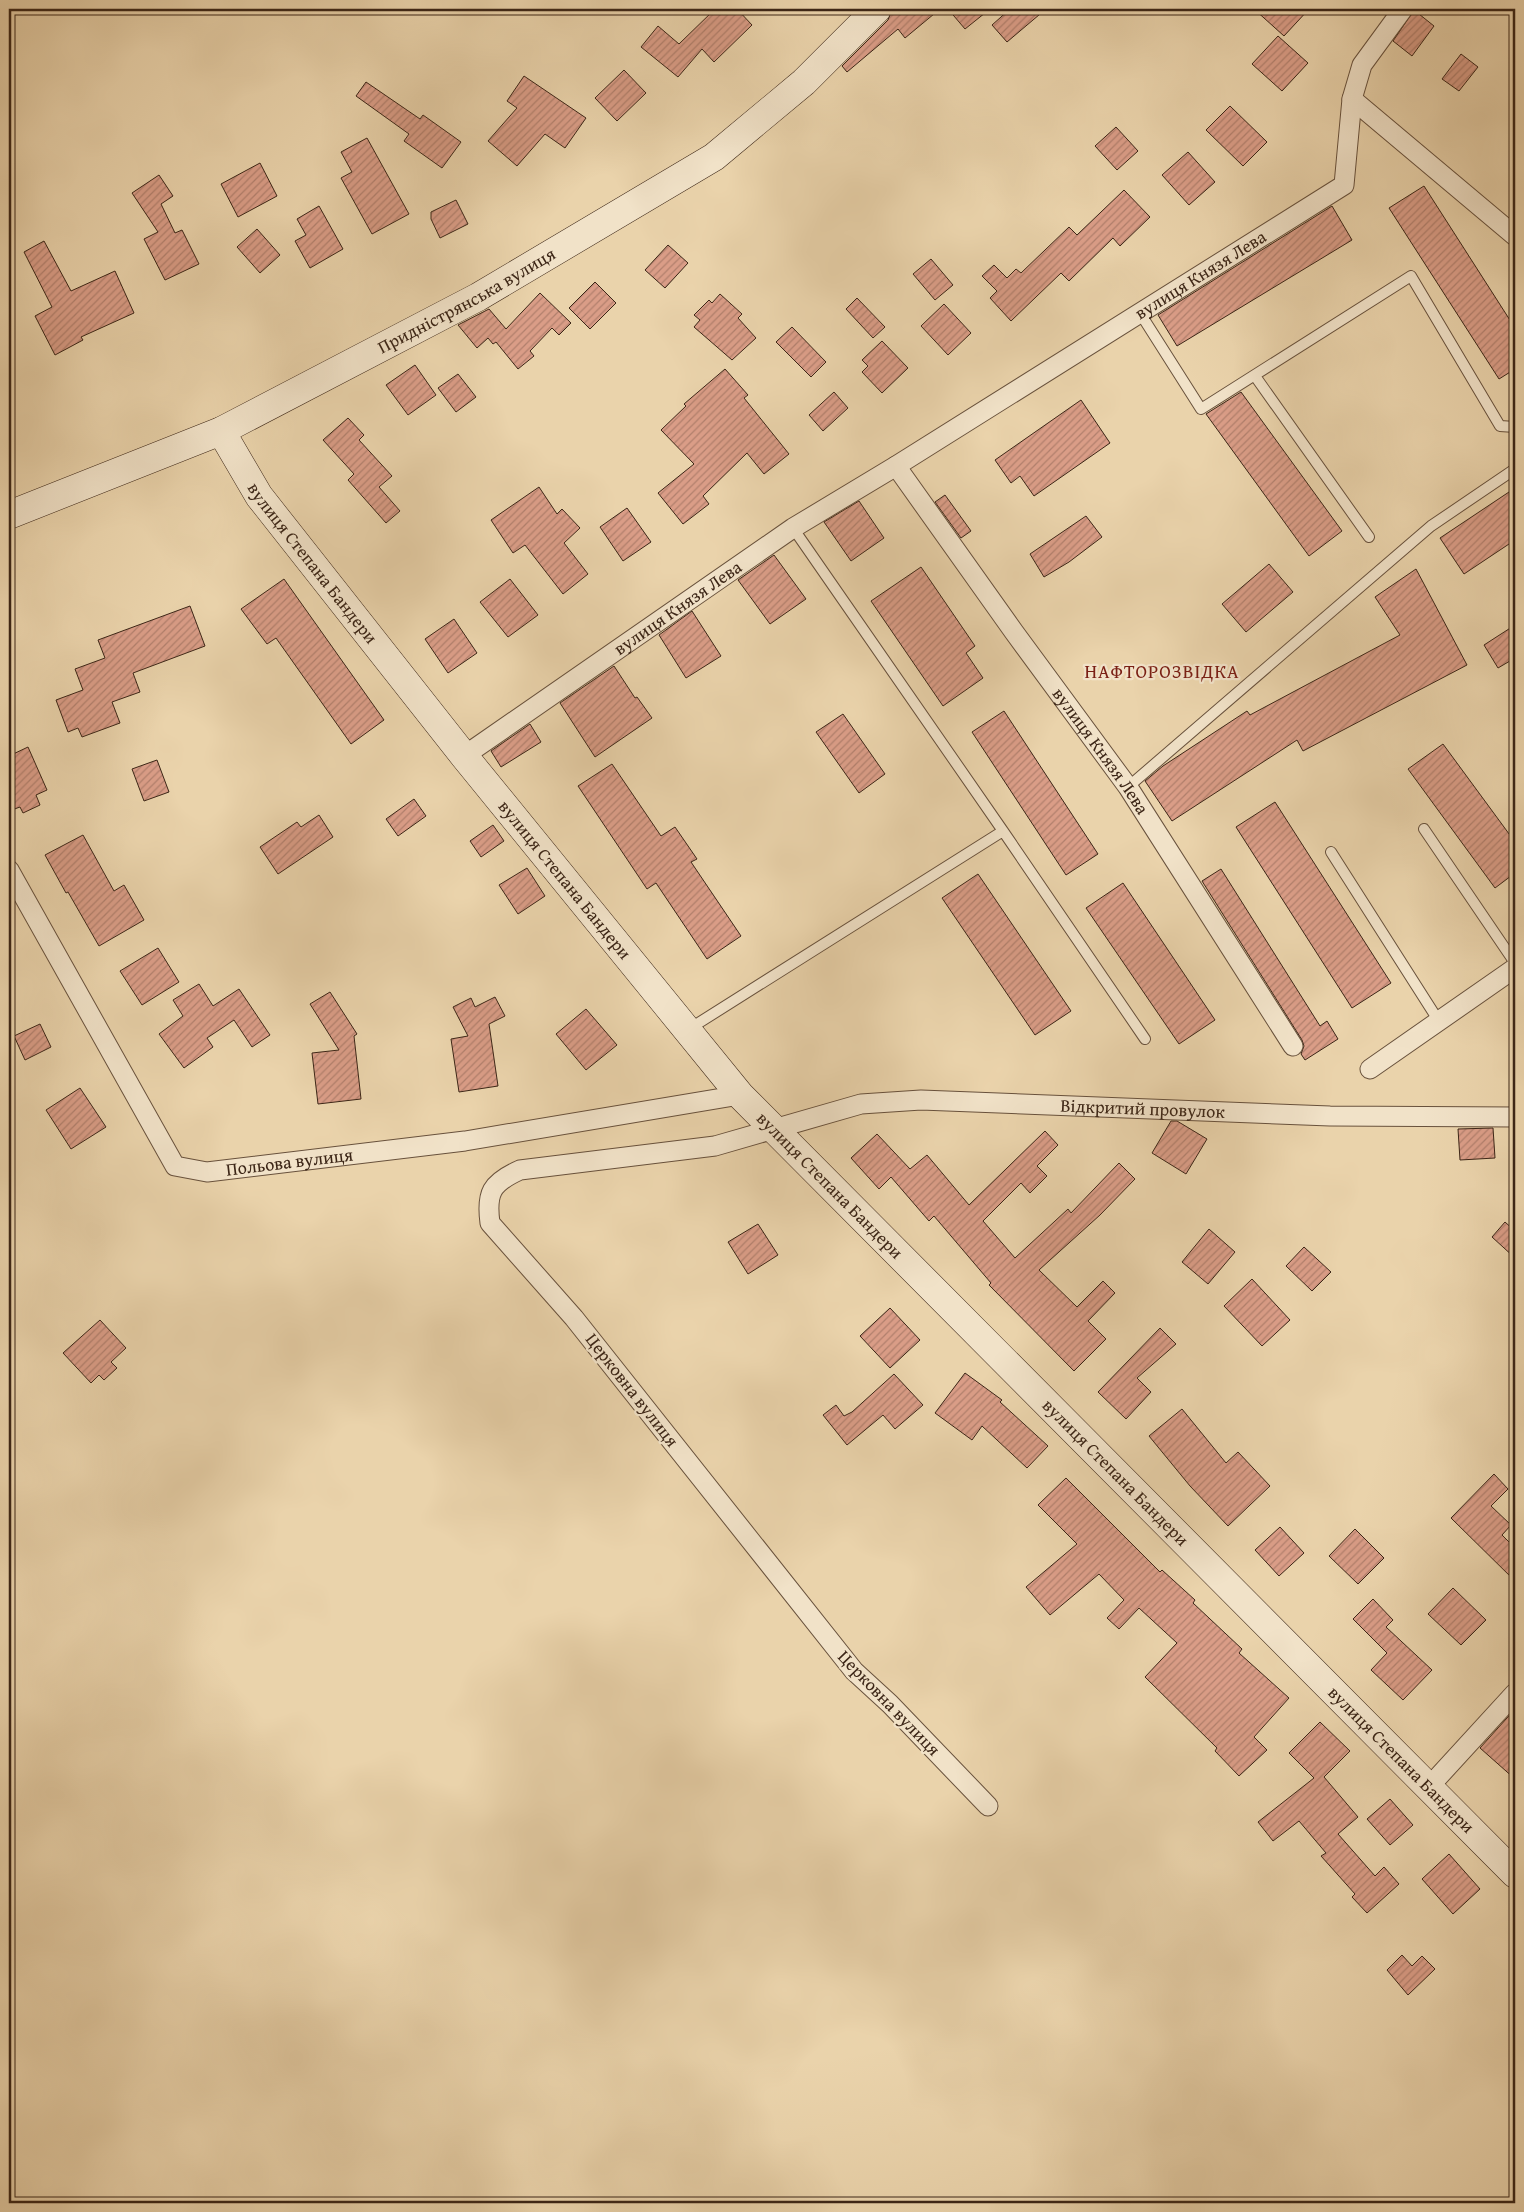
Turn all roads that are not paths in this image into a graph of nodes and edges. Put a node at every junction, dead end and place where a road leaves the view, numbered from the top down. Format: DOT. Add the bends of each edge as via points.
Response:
graph roads {
  1 [pos="877,9"];
  2 [pos="1403,9"];
  3 [pos="1352,99"];
  4 [pos="1515,236"];
  5 [pos="1140,313"];
  6 [pos="1255,376"];
  7 [pos="1515,427"];
  8 [pos="221,431"];
  9 [pos="896,466"];
  10 [pos="1515,469"];
  11 [pos="9,515"];
  12 [pos="793,528"];
  13 [pos="1369,537"];
  14 [pos="464,756"];
  15 [pos="1128,787"];
  16 [pos="1424,829"];
  17 [pos="1003,831"];
  18 [pos="1331,852"];
  19 [pos="9,870"];
  20 [pos="1515,963"];
  21 [pos="1515,968"];
  22 [pos="1440,1022"];
  23 [pos="686,1030"];
  24 [pos="1145,1039"];
  25 [pos="1293,1046"];
  26 [pos="1370,1069"];
  27 [pos="740,1095"];
  28 [pos="1515,1117"];
  29 [pos="774,1128"];
  30 [pos="1515,1693"];
  31 [pos="1428,1788"];
  32 [pos="988,1806"];
  33 [pos="1515,1874"];
  1 -- 8 [label="street, Придністрянська вулиця" via="804,82 714,157 478,297"];
  2 -- 3 [label="street, вулиця Князя Лева" via="1362,65"];
  3 -- 4 [label="street"];
  3 -- 5 [label="street, вулиця Князя Лева" via="1344,185"];
  5 -- 6 [label="lane" via="1201,409"];
  5 -- 9 [label="street, вулиця Князя Лева"];
  6 -- 7 [label="lane" via="1411,276 1500,426"];
  6 -- 13 [label="lane"];
  8 -- 11 [label="street, Придністрянська вулиця"];
  8 -- 14 [label="street, вулиця Степана Бандери" via="260,496"];
  9 -- 12 [label="street, вулиця Князя Лева"];
  9 -- 15 [label="street, вулиця Князя Лева"];
  10 -- 15 [label="lane" via="1431,526"];
  12 -- 14 [label="street, вулиця Князя Лева"];
  12 -- 17 [label="lane"];
  14 -- 23 [label="street, вулиця Степана Бандери"];
  15 -- 25 [label="street, вулиця Князя Лева"];
  16 -- 20 [label="lane"];
  17 -- 23 [label="lane"];
  17 -- 24 [label="lane"];
  18 -- 22 [label="lane"];
  19 -- 27 [label="street, Польова вулиця" via="174,1166 207,1172 455,1142"];
  21 -- 22 [label="street"];
  22 -- 26 [label="street"];
  23 -- 27 [label="street, вулиця Степана Бандери"];
  27 -- 29 [label="street, вулиця Степана Бандери"];
  28 -- 29 [label="street, Відкритий провулок" via="1330,1116 921,1100 861,1104"];
  29 -- 31 [label="street, вулиця Степана Бандери"];
  29 -- 32 [label="street, Церковна вулиця" via="715,1146 520,1170 504,1177 491,1189 487,1204 490,1224 574,1318 854,1671"];
  30 -- 31 [label="street"];
  31 -- 33 [label="street, вулиця Степана Бандери"];
}
